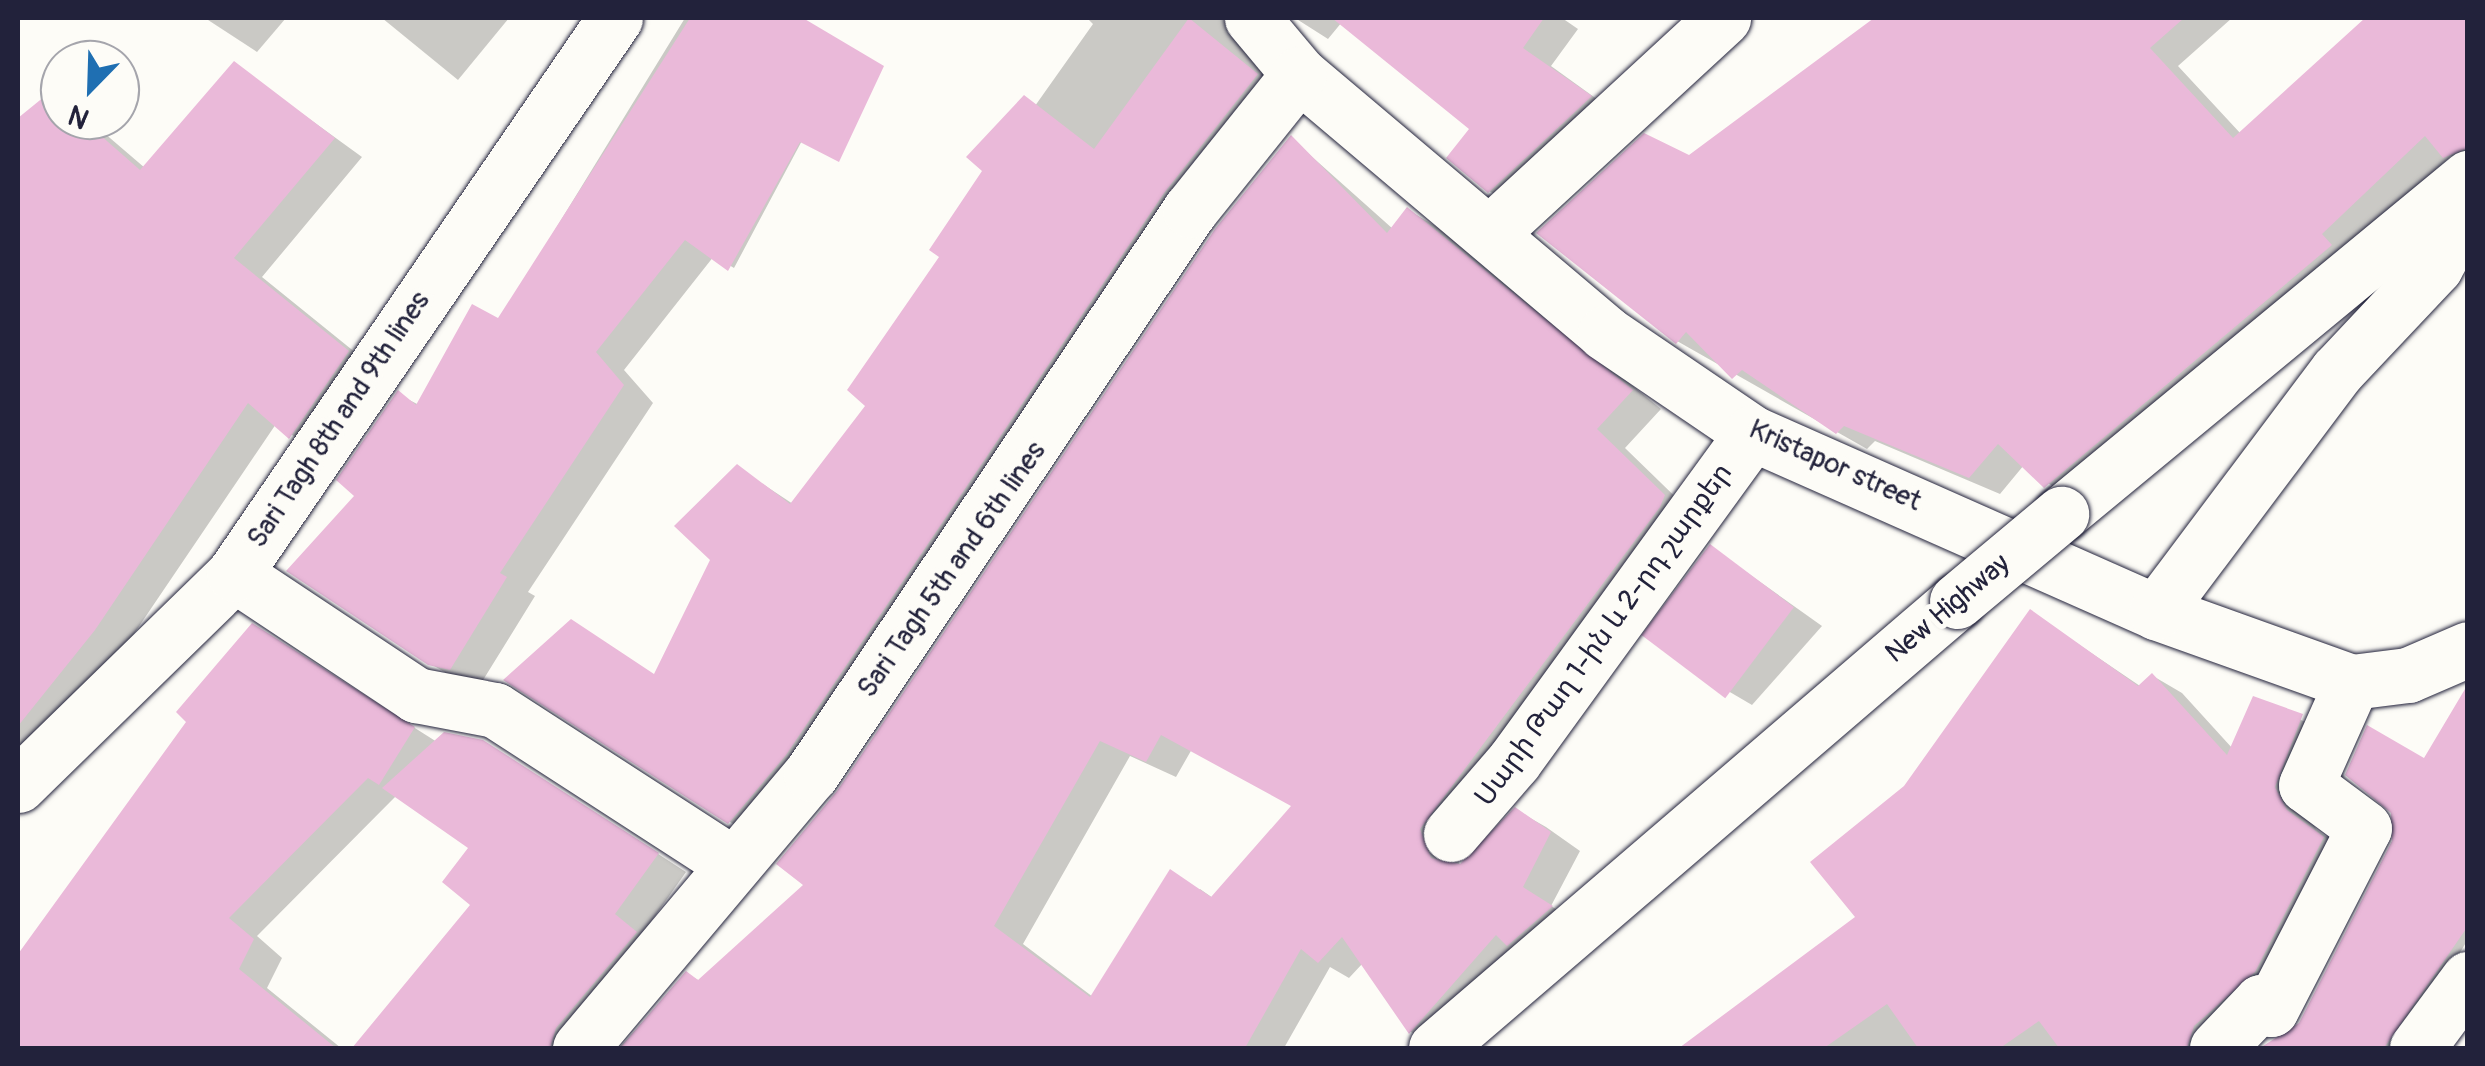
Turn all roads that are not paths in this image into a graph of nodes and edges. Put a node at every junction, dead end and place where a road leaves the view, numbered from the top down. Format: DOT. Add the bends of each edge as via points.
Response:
graph roads {
  1 [pos="616,18"];
  2 [pos="1252,18"];
  3 [pos="1723,18"];
  4 [pos="1299,74"];
  5 [pos="2468,178"];
  6 [pos="2468,207"];
  7 [pos="1491,232"];
  8 [pos="1752,433"];
  9 [pos="234,574"];
  10 [pos="2156,612"];
  11 [pos="2468,648"];
  12 [pos="2352,682"];
  13 [pos="18,785"];
  14 [pos="1451,834"];
  15 [pos="733,864"];
  16 [pos="2468,979"];
  17 [pos="580,1048"];
  18 [pos="1436,1048"];
  19 [pos="2218,1048"];
  20 [pos="2416,1048"];
  1 -- 9 [label="street, Sari Tagh 8th and 9th lines"];
  2 -- 4 [label="street, Kristapor street"];
  3 -- 7 [label="street"];
  4 -- 7 [label="street, Kristapor street"];
  4 -- 15 [label="street, Sari Tagh 5th and 6th lines" via="1190,210 811,774"];
  5 -- 18 [label="street, New Highway, bridge" via="1958,601"];
  6 -- 10 [label="street" via="2434,267 2336,371"];
  7 -- 8 [label="street, Kristapor street" via="1605,333"];
  8 -- 10 [label="street, Kristapor street"];
  8 -- 14 [label="street, Սարի Թաղ 1-ին և 2-րդ շարքեր" via="1514,761"];
  9 -- 13 [label="street, Sari Tagh 8th and 9th lines"];
  9 -- 15 [label="street" via="416,695 496,710"];
  10 -- 12 [label="street, Kristapor street"];
  11 -- 12 [label="street, Kristapor street" via="2408,675"];
  12 -- 19 [label="street" via="2306,784 2364,828 2271,1009 2260,1002"];
  15 -- 17 [label="street, Sari Tagh 5th and 6th lines"];
  16 -- 20 [label="street"];
}
